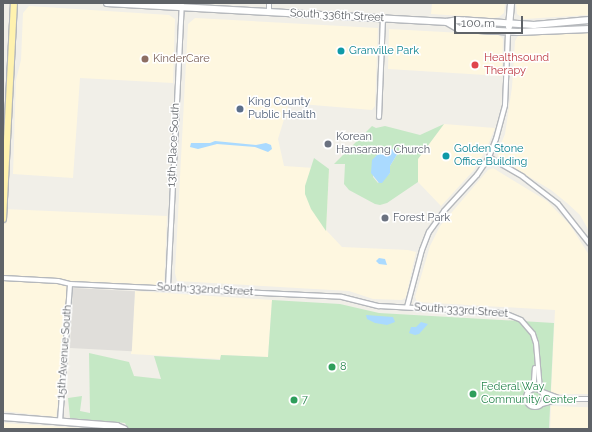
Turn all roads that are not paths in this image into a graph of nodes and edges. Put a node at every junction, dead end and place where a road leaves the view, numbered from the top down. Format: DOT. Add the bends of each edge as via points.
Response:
graph roads {
  1 [pos="14,3"];
  2 [pos="107,3"];
  3 [pos="269,3"];
  4 [pos="510,3"];
  5 [pos="182,5"];
  6 [pos="269,12"];
  7 [pos="383,19"];
  8 [pos="589,20"];
  9 [pos="447,22"];
  10 [pos="509,24"];
  11 [pos="589,29"];
  12 [pos="508,32"];
  13 [pos="378,117"];
  14 [pos="489,157"];
  15 [pos="3,219"];
  16 [pos="589,243"];
  17 [pos="3,278"];
  18 [pos="70,284"];
  19 [pos="168,287"];
  20 [pos="407,307"];
  21 [pos="537,356"];
  22 [pos="528,391"];
  23 [pos="541,391"];
  24 [pos="561,399"];
  25 [pos="589,399"];
  26 [pos="541,405"];
  27 [pos="3,417"];
  28 [pos="60,421"];
  29 [pos="122,428"];
  1 -- 15 [label="main road"];
  2 -- 5 [label="main road, South 336th Street"];
  3 -- 6 [label="street"];
  4 -- 10 [label="main road"];
  5 -- 6 [label="main road, South 336th Street"];
  5 -- 19 [label="street, 13th Place South"];
  6 -- 7 [label="main road, South 336th Street"];
  7 -- 9 [label="main road, South 336th Street"];
  7 -- 13 [label="street"];
  8 -- 10 [label="main road, South 336th Street" via="540,25"];
  9 -- 10 [label="main road, South 336th Street" via="458,20"];
  9 -- 12 [label="main road, South 336th Street" via="459,29"];
  10 -- 12 [label="main road"];
  11 -- 12 [label="main road, South 336th Street"];
  12 -- 14 [label="street" via="504,111"];
  14 -- 16 [label="street" via="523,177 558,204"];
  14 -- 20 [label="street" via="429,232"];
  17 -- 18 [label="street, South 332nd Street"];
  18 -- 19 [label="street, South 332nd Street"];
  18 -- 28 [label="street, 15th Avenue South"];
  19 -- 20 [label="street, South 332nd Street" via="342,297 371,305"];
  20 -- 21 [label="street, South 333rd Street" via="513,315 525,323 533,334"];
  21 -- 22 [label="street, South 333rd Street" via="534,381"];
  21 -- 23 [label="street, South 333rd Street"];
  22 -- 23 [label="street"];
  22 -- 26 [label="street" via="525,398 528,404 534,408"];
  23 -- 24 [label="street"];
  23 -- 26 [label="street" via="544,398"];
  24 -- 25 [label="street"];
  24 -- 26 [label="street"];
  27 -- 28 [label="main road"];
  28 -- 29 [label="main road"];
}
